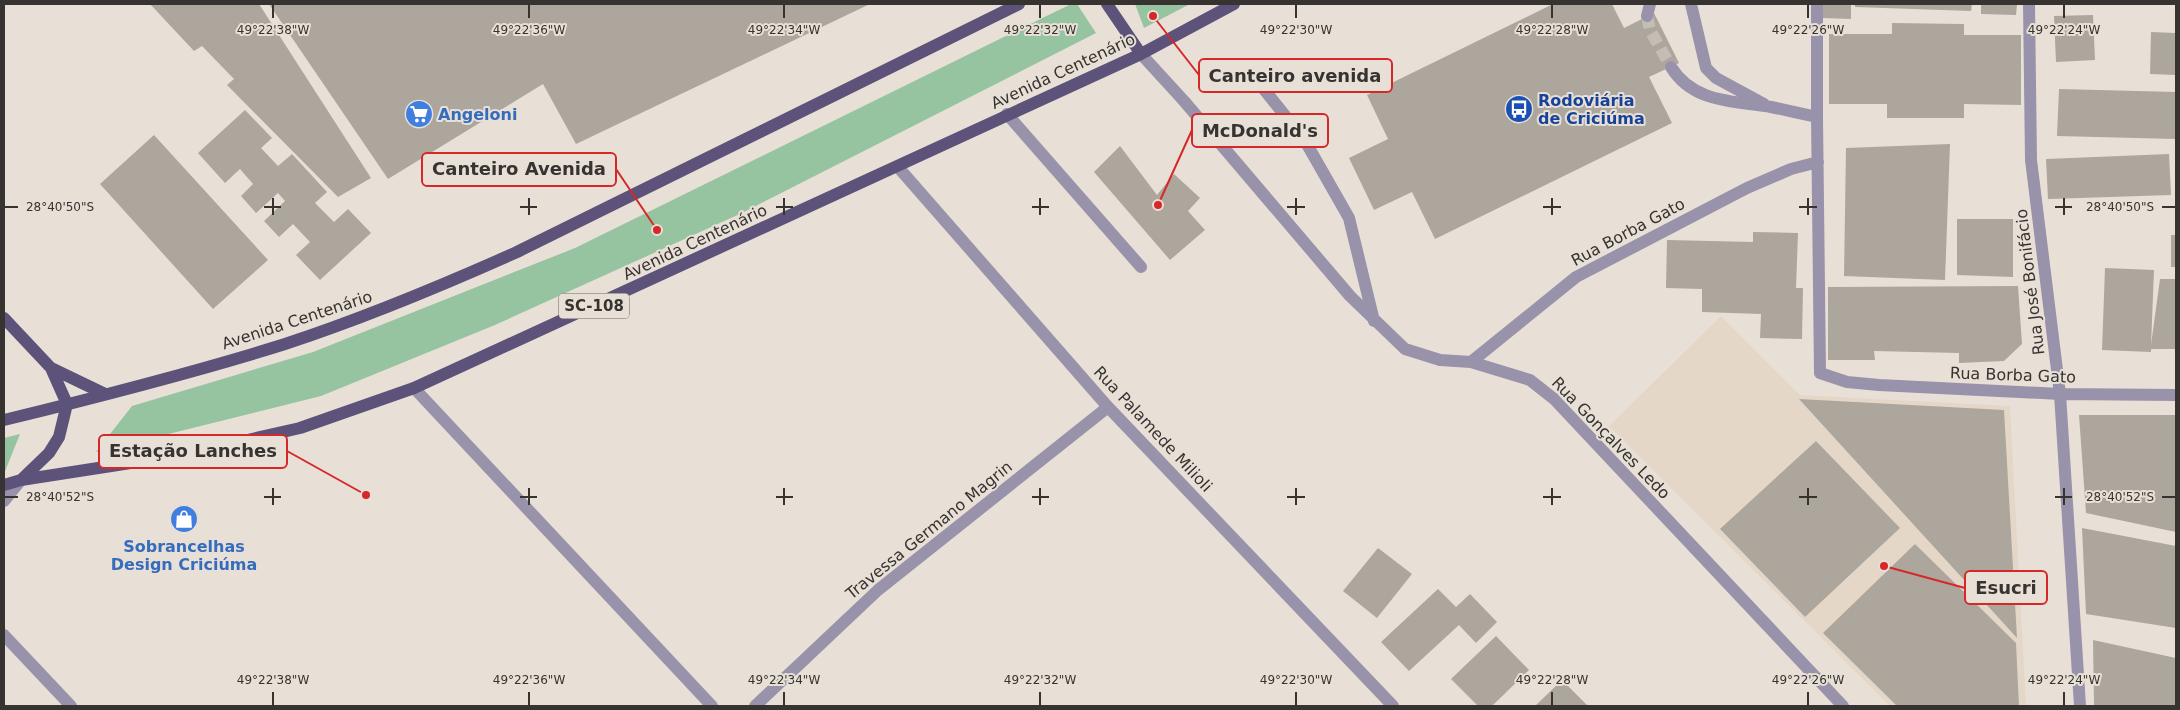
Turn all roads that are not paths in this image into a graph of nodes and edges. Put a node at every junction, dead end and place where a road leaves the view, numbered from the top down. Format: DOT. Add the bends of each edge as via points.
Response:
graph roads {
  1 [pos="1019,4"];
  2 [pos="1107,4"];
  3 [pos="1234,4"];
  4 [pos="1691,4"];
  5 [pos="1817,4"];
  6 [pos="2029,4"];
  7 [pos="1141,54"];
  8 [pos="1671,67"];
  9 [pos="1254,77"];
  10 [pos="1770,107"];
  11 [pos="1007,114"];
  12 [pos="1817,117"];
  13 [pos="1818,162"];
  14 [pos="898,167"];
  15 [pos="1141,267"];
  16 [pos="4,318"];
  17 [pos="1374,321"];
  18 [pos="1471,362"];
  19 [pos="51,368"];
  20 [pos="414,388"];
  21 [pos="105,394"];
  22 [pos="2060,394"];
  23 [pos="2176,395"];
  24 [pos="68,404"];
  25 [pos="1108,407"];
  26 [pos="4,420"];
  27 [pos="21,480"];
  28 [pos="4,485"];
  29 [pos="4,501"];
  30 [pos="4,635"];
  31 [pos="71,706"];
  32 [pos="712,706"];
  33 [pos="755,706"];
  34 [pos="1393,706"];
  35 [pos="1843,706"];
  36 [pos="2080,706"];
  1 -- 21 [label="main road, Avenida Centenário" via="517,252 445,284 285,344"];
  2 -- 7 [label="main road"];
  3 -- 7 [label="main road, Avenida Centenário"];
  4 -- 10 [label="street" via="1706,68 1716,78"];
  5 -- 12 [label="street"];
  6 -- 22 [label="street, Rua José Bonifácio" via="2031,160"];
  7 -- 11 [label="main road, Avenida Centenário / SC-108"];
  7 -- 17 [label="street, Rua Gonçalves Ledo"];
  8 -- 10 [label="street" via="1692,90 1718,101"];
  9 -- 17 [label="street" via="1304,139 1349,218"];
  10 -- 12 [label="street"];
  11 -- 14 [label="main road, Avenida Centenário / SC-108"];
  11 -- 15 [label="street"];
  12 -- 13 [label="street"];
  13 -- 18 [label="street, Rua Borba Gato" via="1791,169 1747,188 1576,277"];
  13 -- 22 [label="street, Rua Borba Gato" via="1820,373 1847,382 1879,385"];
  14 -- 20 [label="main road, Avenida Centenário / SC-108"];
  14 -- 25 [label="street, Rua Palamede Milioli"];
  16 -- 19 [label="main road"];
  17 -- 18 [label="street, Rua Gonçalves Ledo" via="1405,349 1440,360"];
  18 -- 35 [label="street, Rua Gonçalves Ledo" via="1530,380 1554,399"];
  19 -- 21 [label="main road"];
  19 -- 24 [label="main road"];
  20 -- 27 [label="main road, Avenida Centenário / SC-108" via="300,428 182,455"];
  20 -- 32 [label="street"];
  21 -- 24 [label="main road, Avenida Centenário"];
  22 -- 23 [label="street, Rua Borba Gato"];
  22 -- 36 [label="street, Rua José Bonifácio"];
  24 -- 26 [label="main road, Avenida Centenário"];
  24 -- 27 [label="main road" via="59,437 49,453"];
  25 -- 33 [label="street, Travessa Germano Magrin" via="878,590"];
  25 -- 34 [label="street, Rua Palamede Milioli"];
  27 -- 28 [label="main road, Avenida Centenário / SC-108"];
  27 -- 29 [label="street"];
  30 -- 31 [label="street"];
}
